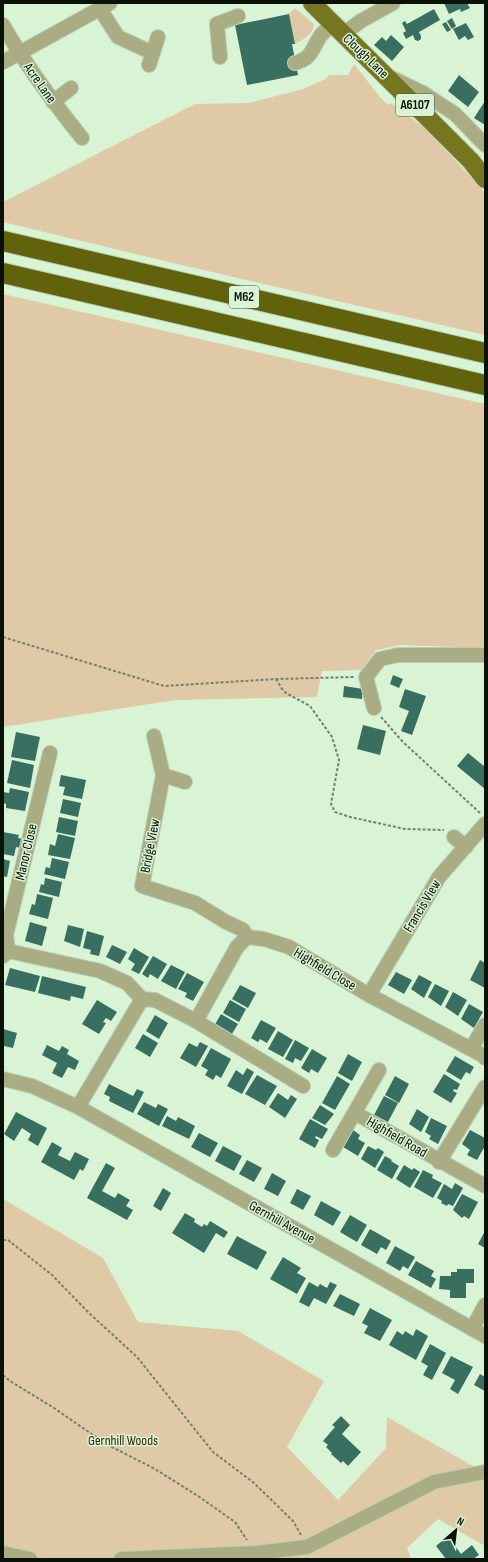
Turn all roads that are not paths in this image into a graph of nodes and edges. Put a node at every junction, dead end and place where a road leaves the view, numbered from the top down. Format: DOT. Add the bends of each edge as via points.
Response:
graph roads {
  1 [pos="312,3"];
  2 [pos="393,3"];
  3 [pos="105,6"];
  4 [pos="238,16"];
  5 [pos="3,25"];
  6 [pos="338,29"];
  7 [pos="158,37"];
  8 [pos="19,53"];
  9 [pos="220,57"];
  10 [pos="3,62"];
  11 [pos="295,63"];
  12 [pos="385,74"];
  13 [pos="71,88"];
  14 [pos="53,102"];
  15 [pos="82,138"];
  16 [pos="485,146"];
  17 [pos="485,179"];
  18 [pos="3,241"];
  19 [pos="3,273"];
  20 [pos="485,353"];
  21 [pos="485,385"];
  22 [pos="485,655"];
  23 [pos="374,708"];
  24 [pos="154,736"];
  25 [pos="50,752"];
  26 [pos="163,775"];
  27 [pos="185,782"];
  28 [pos="485,824"];
  29 [pos="452,834"];
  30 [pos="466,848"];
  31 [pos="247,937"];
  32 [pos="6,954"];
  33 [pos="368,995"];
  34 [pos="142,999"];
  35 [pos="196,1020"];
  36 [pos="485,1025"];
  37 [pos="471,1049"];
  38 [pos="485,1058"];
  39 [pos="379,1070"];
  40 [pos="3,1079"];
  41 [pos="303,1086"];
  42 [pos="485,1087"];
  43 [pos="78,1107"];
  44 [pos="355,1113"];
  45 [pos="334,1150"];
  46 [pos="439,1162"];
  47 [pos="485,1186"];
  48 [pos="485,1305"];
  49 [pos="472,1329"];
  50 [pos="485,1336"];
  51 [pos="485,1472"];
  52 [pos="3,1552"];
  53 [pos="30,1559"];
  54 [pos="122,1559"];
  1 -- 6 [label="main road, Clough Lane / A6107"];
  2 -- 6 [label="street" via="361,21"];
  3 -- 7 [label="street" via="118,37 151,59"];
  3 -- 8 [label="street"];
  4 -- 9 [label="street" via="217,24"];
  5 -- 8 [label="street, Acre Lane"];
  6 -- 11 [label="street" via="322,35 309,56"];
  6 -- 12 [label="main road, Clough Lane / A6107"];
  8 -- 10 [label="street"];
  8 -- 14 [label="street, Acre Lane"];
  12 -- 16 [label="street" via="423,93 455,114"];
  12 -- 17 [label="main road, Clough Lane / A6107"];
  13 -- 14 [label="street"];
  14 -- 15 [label="street, Acre Lane"];
  18 -- 20 [label="highway, M62"];
  19 -- 21 [label="highway, M62"];
  22 -- 23 [label="street" via="398,655 380,659 366,677"];
  24 -- 26 [label="street, Bridge View"];
  25 -- 32 [label="street, Manor Close" via="6,935"];
  26 -- 27 [label="street"];
  26 -- 31 [label="street, Bridge View" via="142,886 195,903 243,930"];
  28 -- 30 [label="street, Francis View"];
  29 -- 30 [label="street"];
  30 -- 33 [label="street, Francis View" via="439,877"];
  31 -- 33 [label="street, Highfield Close" via="289,947"];
  31 -- 35 [label="street" via="237,947"];
  32 -- 34 [label="street, Manor Close" via="100,971 127,983"];
  33 -- 37 [label="street, Highfield Close"];
  34 -- 35 [label="street" via="155,1000"];
  34 -- 43 [label="street"];
  35 -- 41 [label="street"];
  36 -- 37 [label="street"];
  37 -- 38 [label="street, Highfield Close"];
  39 -- 44 [label="street"];
  40 -- 43 [label="street, Gernhill Avenue" via="32,1086"];
  42 -- 46 [label="street, Highfield Road"];
  43 -- 49 [label="street, Gernhill Avenue"];
  44 -- 45 [label="street"];
  44 -- 46 [label="street, Highfield Road"];
  46 -- 47 [label="street, Highfield Road"];
  48 -- 49 [label="street"];
  49 -- 50 [label="street, Gernhill Avenue"];
  51 -- 54 [label="street" via="434,1482 307,1547"];
  52 -- 53 [label="street"];
}
